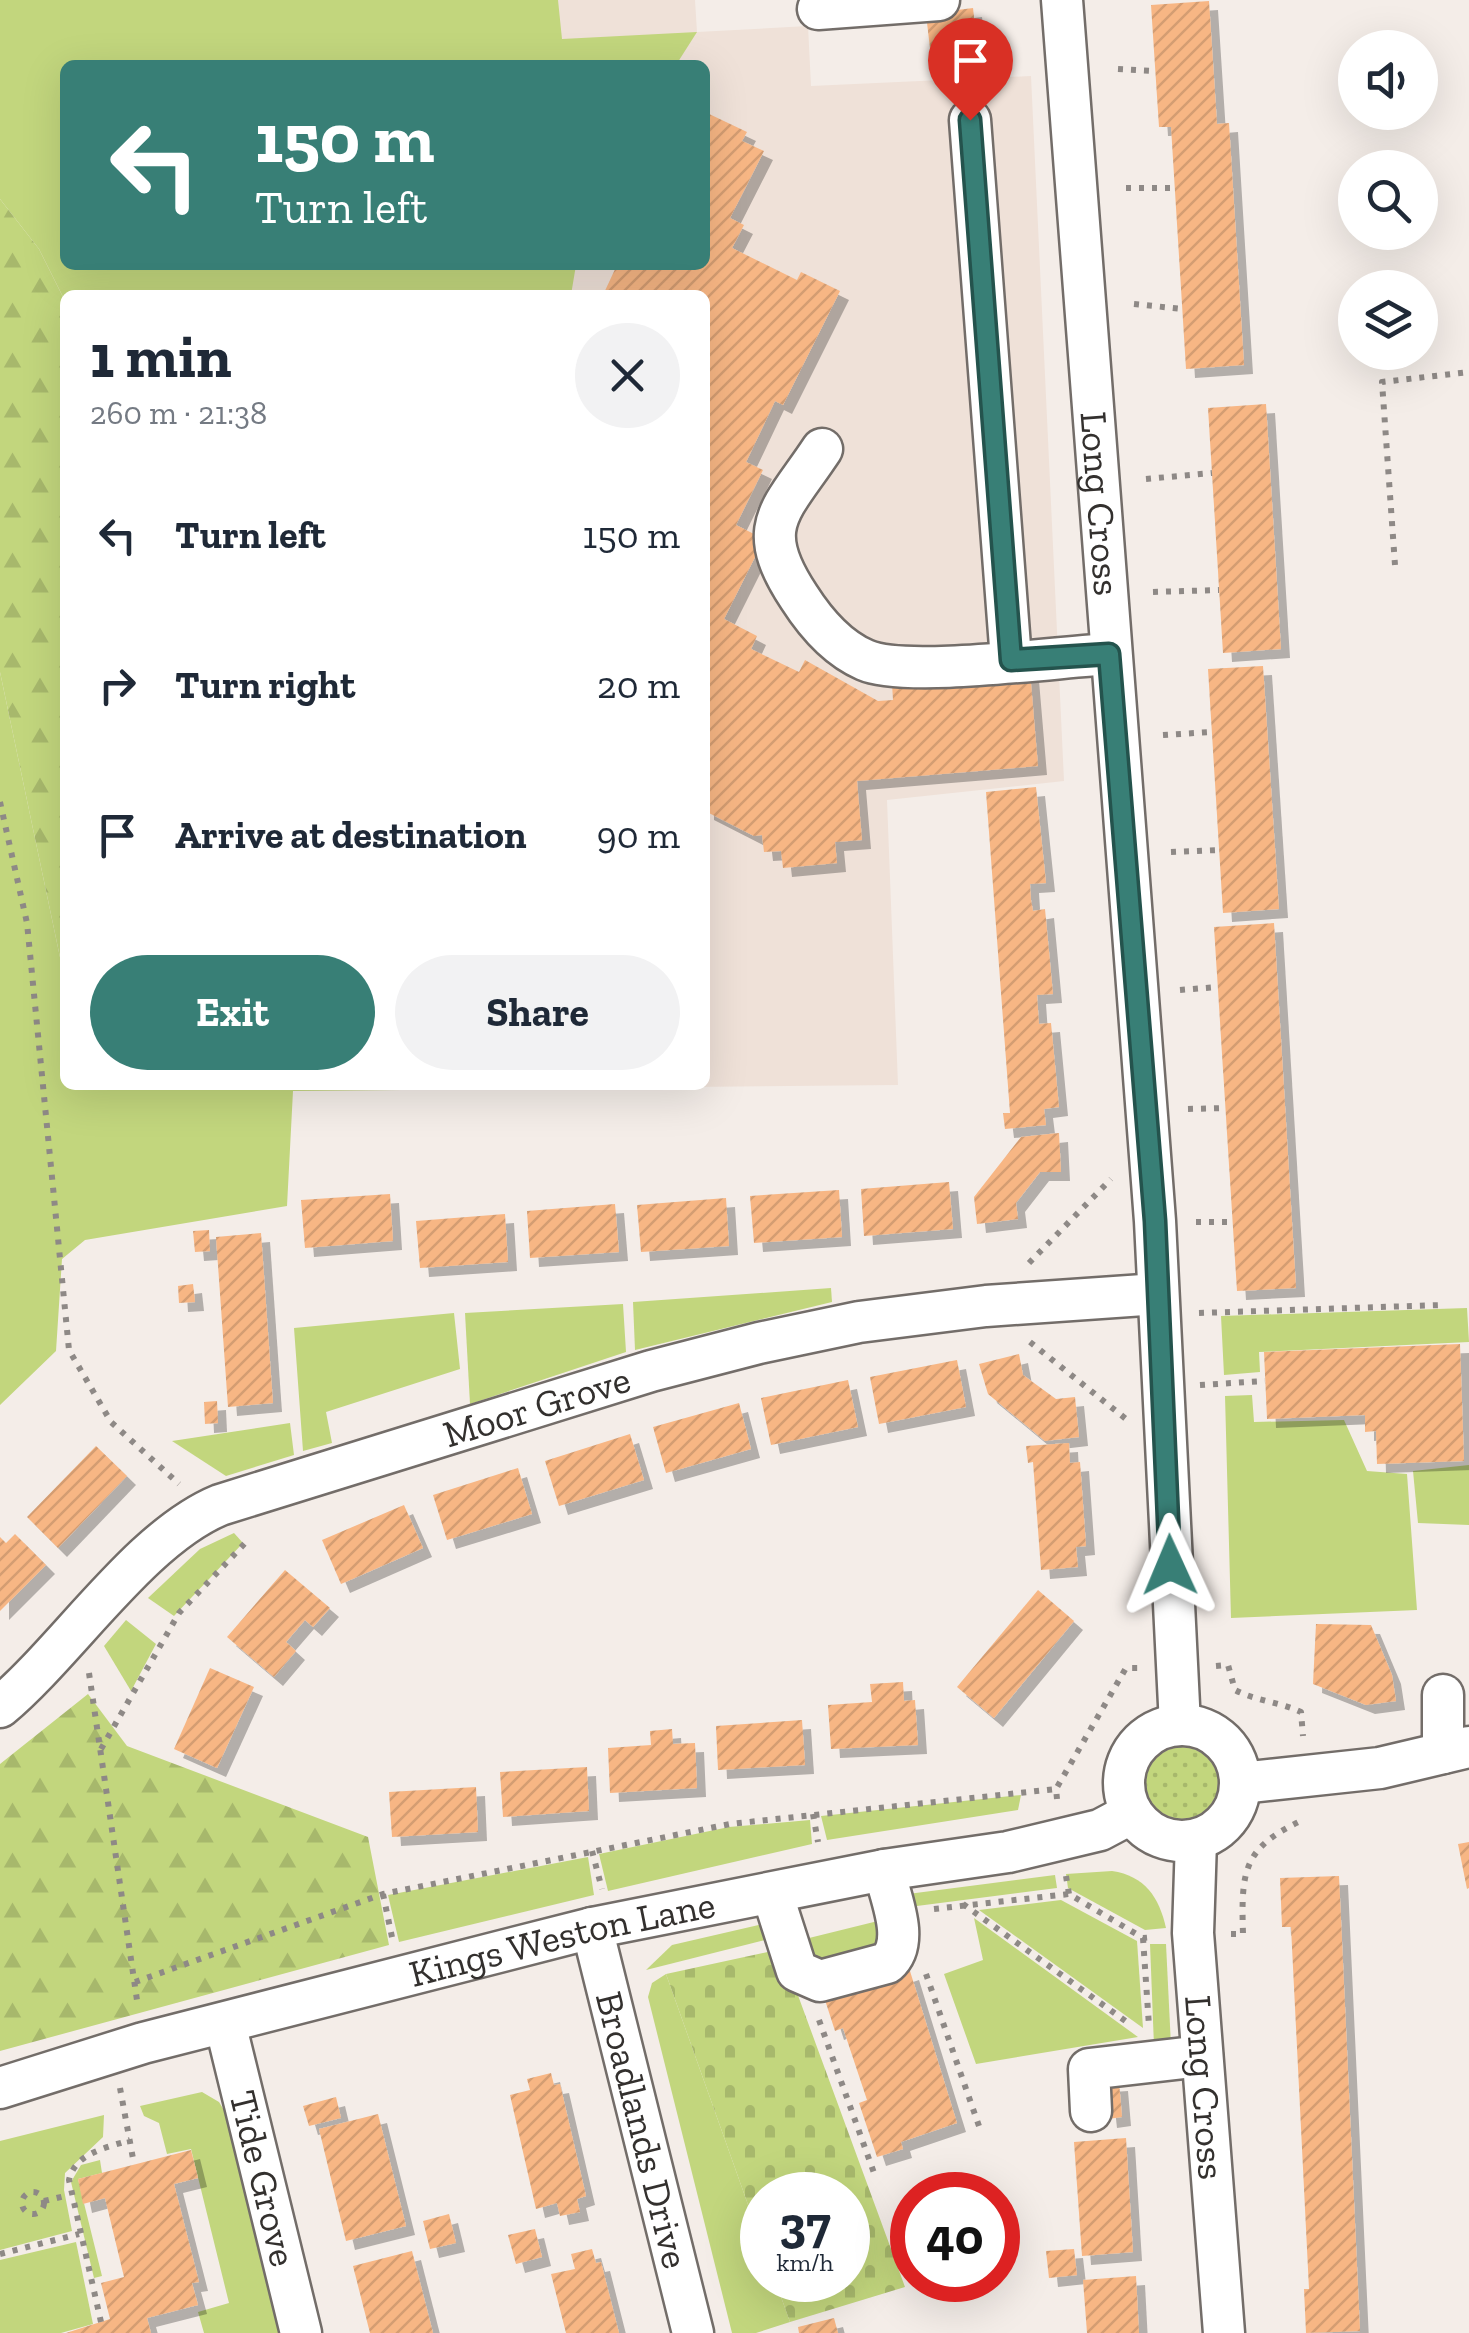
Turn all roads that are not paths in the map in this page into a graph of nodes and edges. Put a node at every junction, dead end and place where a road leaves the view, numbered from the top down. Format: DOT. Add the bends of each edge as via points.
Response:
graph roads {
  1 [pos="939,0"];
  2 [pos="1062,0"];
  3 [pos="818,9"];
  4 [pos="970,120"];
  5 [pos="822,449"];
  6 [pos="1109,654"];
  7 [pos="1011,660"];
  8 [pos="1158,1304"];
  9 [pos="1443,1695"];
  10 [pos="0,1708"];
  11 [pos="1180,1725"];
  12 [pos="1456,1750"];
  13 [pos="1240,1783"];
  14 [pos="1132,1812"];
  15 [pos="1196,1840"];
  16 [pos="884,1870"];
  17 [pos="772,1893"];
  18 [pos="592,1928"];
  19 [pos="224,2023"];
  20 [pos="1202,2056"];
  21 [pos="0,2088"];
  22 [pos="1090,2111"];
  23 [pos="301,2333"];
  24 [pos="693,2333"];
  25 [pos="1224,2333"];
  1 -- 3 [label="street"];
  2 -- 6 [label="street, Long Cross"];
  4 -- 7 [label="street"];
  5 -- 7 [label="street" via="776,518 772,539 811,616 866,661 905,668"];
  6 -- 7 [label="street"];
  6 -- 8 [label="street, Long Cross"];
  8 -- 10 [label="street, Moor Grove" via="986,1306 758,1343 208,1510 142,1562"];
  8 -- 11 [label="street, Long Cross"];
  9 -- 12 [label="street"];
  11 -- 13 [label="street" via="1199,1728 1229,1748"];
  11 -- 14 [label="street" via="1148,1736 1127,1762 1125,1797"];
  12 -- 13 [label="street" via="1380,1768"];
  13 -- 15 [label="street" via="1228,1819"];
  14 -- 15 [label="street" via="1159,1837"];
  14 -- 16 [label="street, Kings Weston Lane" via="1060,1841"];
  15 -- 20 [label="street, Long Cross" via="1193,1933"];
  16 -- 17 [label="street, Kings Weston Lane"];
  16 -- 17 [label="street" via="900,1940 896,1956 810,1980 796,1971"];
  17 -- 18 [label="street, Kings Weston Lane"];
  18 -- 19 [label="street, Kings Weston Lane"];
  18 -- 24 [label="street, Broadlands Drive"];
  19 -- 21 [label="street, Kings Weston Lane"];
  19 -- 23 [label="street, Tide Grove"];
  20 -- 22 [label="street" via="1089,2069"];
  20 -- 25 [label="street, Long Cross"];
}
